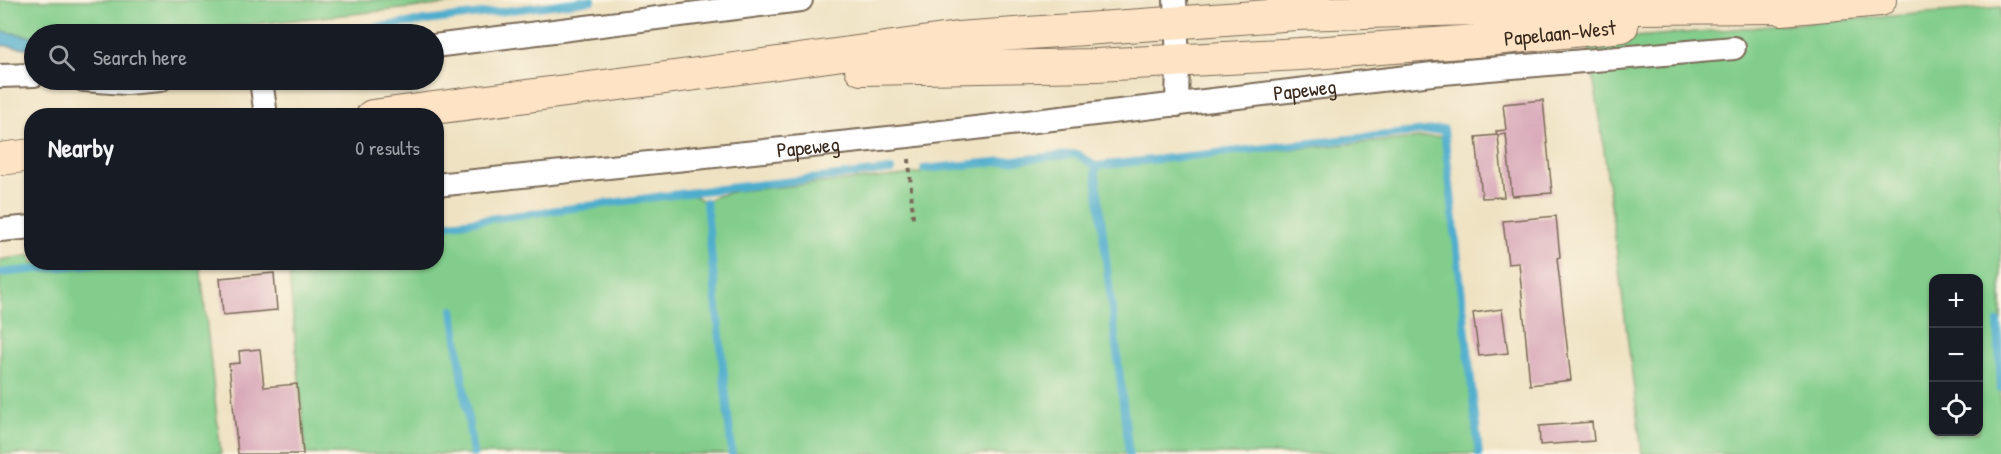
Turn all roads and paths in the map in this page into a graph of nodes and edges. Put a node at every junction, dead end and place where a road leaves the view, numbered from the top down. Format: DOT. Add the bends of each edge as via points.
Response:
graph roads {
  1 [pos="801,0"];
  2 [pos="1880,0"];
  3 [pos="1802,7"];
  4 [pos="1176,11"];
  5 [pos="1341,13"];
  6 [pos="1425,44"];
  7 [pos="444,45"];
  8 [pos="1734,48"];
  9 [pos="1178,59"];
  10 [pos="712,72"];
  11 [pos="1432,74"];
  12 [pos="24,75"];
  13 [pos="0,76"];
  14 [pos="262,90"];
  15 [pos="1177,105"];
  16 [pos="265,108"];
  17 [pos="434,108"];
  18 [pos="908,136"];
  19 [pos="24,156"];
  20 [pos="0,159"];
  21 [pos="444,184"];
  22 [pos="913,218"];
  23 [pos="24,228"];
  24 [pos="0,230"];
  1 -- 7 [label="street"];
  2 -- 3 [label="main road, Papelaan-West"];
  3 -- 5 [label="main road, Papelaan-West"];
  3 -- 6 [label="main road, Papelaan-West"];
  4 -- 5 [label="main road, Papeweg"];
  4 -- 9 [label="street"];
  4 -- 10 [label="main road, Papeweg"];
  6 -- 9 [label="main road, Papeweg"];
  8 -- 11 [label="street, Papelaan-West"];
  9 -- 10 [label="main road, Papeweg" via="1096,65"];
  9 -- 15 [label="street"];
  10 -- 17 [label="main road, Papeweg"];
  11 -- 15 [label="street, Papeweg"];
  12 -- 13 [label="street"];
  14 -- 16 [label="street"];
  15 -- 18 [label="street, Papeweg"];
  18 -- 21 [label="street, Papeweg"];
  18 -- 22 [label="path"];
  19 -- 20 [label="main road"];
  23 -- 24 [label="street"];
}
